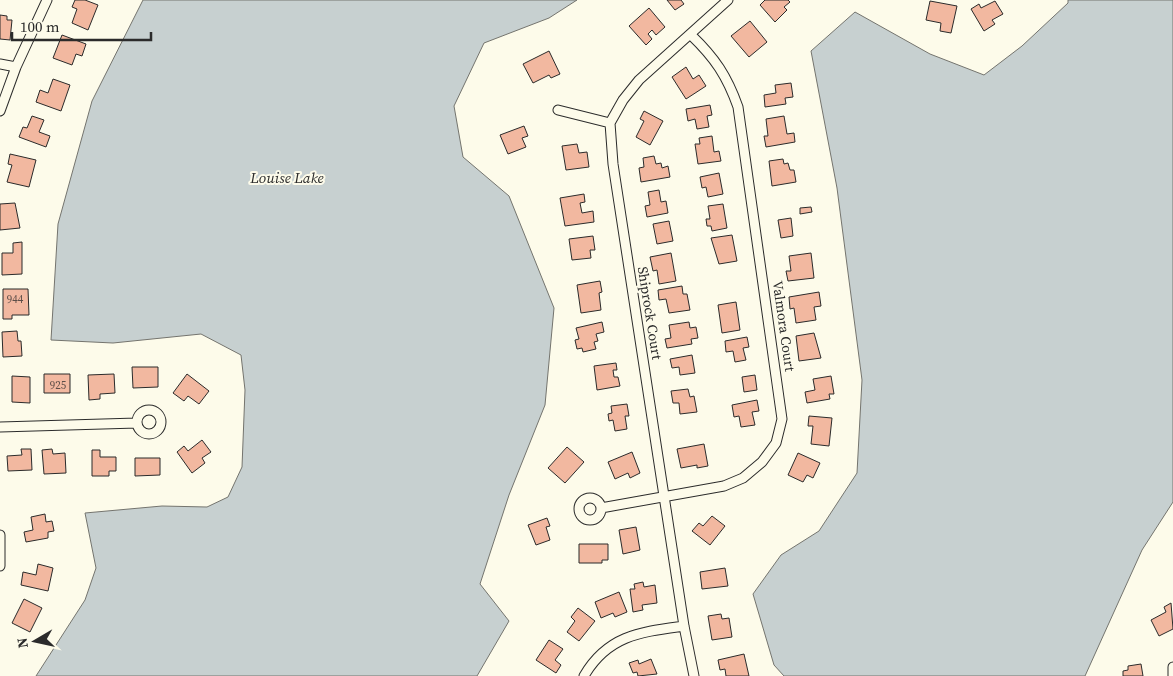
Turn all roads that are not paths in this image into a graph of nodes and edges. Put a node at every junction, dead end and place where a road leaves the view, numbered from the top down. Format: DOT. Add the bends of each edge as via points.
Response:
graph roads {
  1 [pos="47,0"];
  2 [pos="728,0"];
  3 [pos="691,35"];
  4 [pos="0,64"];
  5 [pos="16,67"];
  6 [pos="558,110"];
  7 [pos="0,111"];
  8 [pos="610,123"];
  9 [pos="136,423"];
  10 [pos="0,427"];
  11 [pos="664,498"];
  12 [pos="601,508"];
  13 [pos="0,535"];
  14 [pos="0,566"];
  15 [pos="684,626"];
  16 [pos="1173,668"];
  17 [pos="584,676"];
  18 [pos="694,676"];
  19 [pos="1172,676"];
  1 -- 5 [label="street"];
  2 -- 3 [label="street"];
  3 -- 8 [label="street" via="639,80"];
  3 -- 11 [label="street, Valmora Court" via="710,52 728,79 738,107 782,419 776,443 762,462 743,478 724,486"];
  4 -- 5 [label="street"];
  5 -- 7 [label="street"];
  6 -- 8 [label="street"];
  8 -- 11 [label="street, Shiprock Court" via="613,164"];
  9 -- 10 [label="street"];
  11 -- 12 [label="street, Valmora Court"];
  11 -- 15 [label="street, Shiprock Court"];
  13 -- 14 [label="street"];
  15 -- 17 [label="street" via="625,637 591,664"];
  15 -- 18 [label="street, Shiprock Court"];
  16 -- 19 [label="street"];
}
